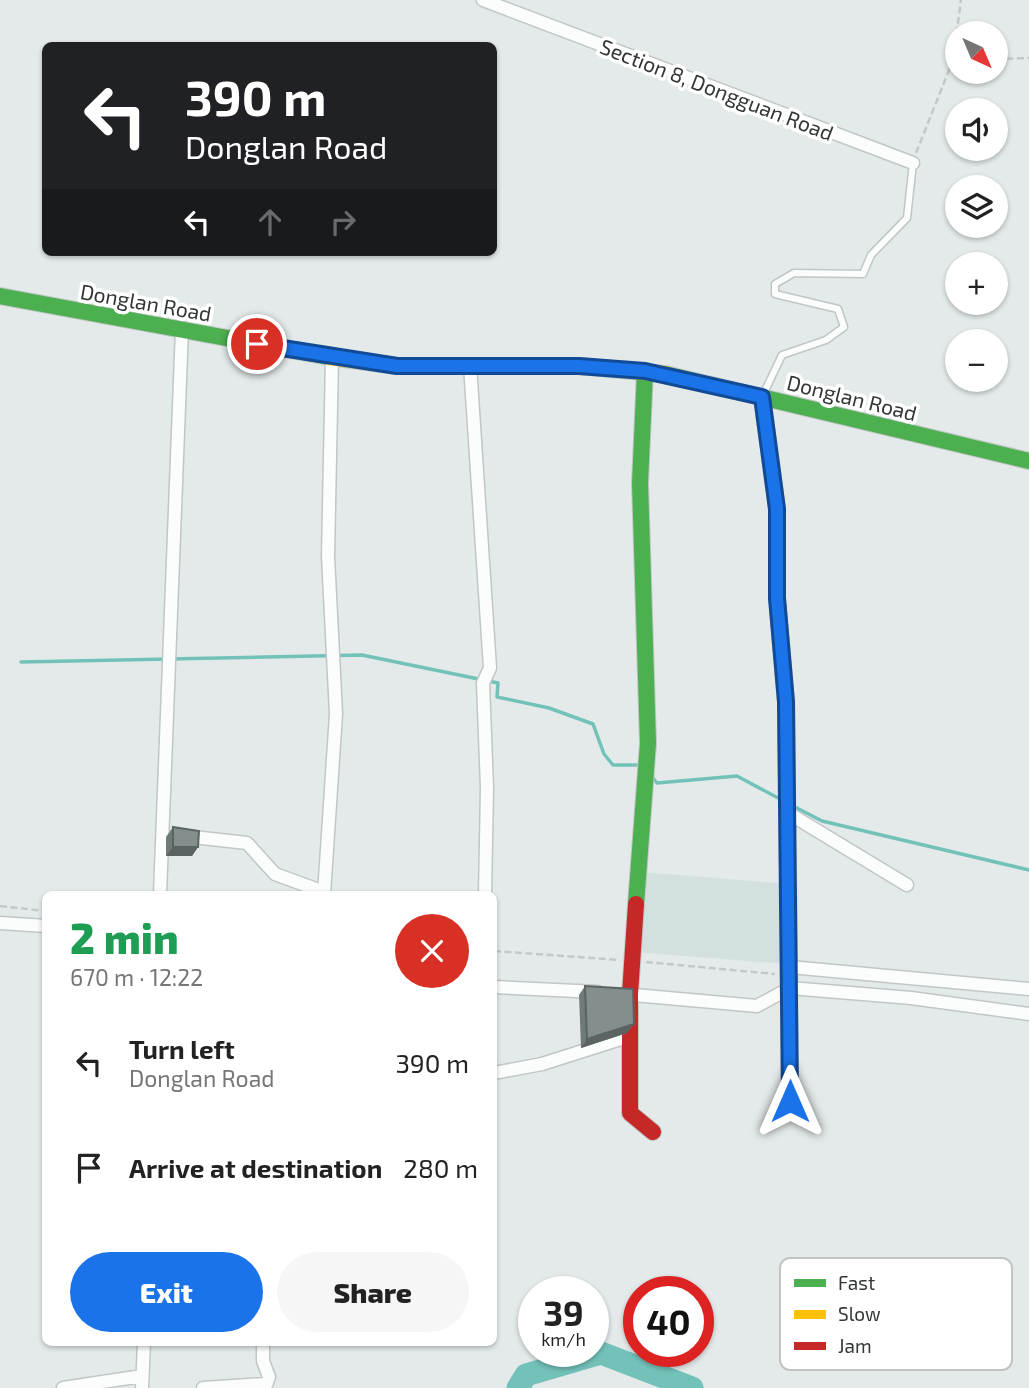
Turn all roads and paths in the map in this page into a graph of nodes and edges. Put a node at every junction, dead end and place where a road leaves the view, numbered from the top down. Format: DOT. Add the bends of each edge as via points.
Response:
graph roads {
  1 [pos="484,0"];
  2 [pos="493,0"];
  3 [pos="961,0"];
  4 [pos="520,15"];
  5 [pos="959,21"];
  6 [pos="1008,58"];
  7 [pos="1029,58"];
  8 [pos="945,84"];
  9 [pos="913,163"];
  10 [pos="0,296"];
  11 [pos="182,330"];
  12 [pos="332,358"];
  13 [pos="470,365"];
  14 [pos="645,371"];
  15 [pos="762,397"];
  16 [pos="1029,461"];
  17 [pos="788,813"];
  18 [pos="162,833"];
  19 [pos="907,885"];
  20 [pos="160,891"];
  21 [pos="319,891"];
  22 [pos="324,891"];
  23 [pos="485,891"];
  24 [pos="0,906"];
  25 [pos="42,911"];
  26 [pos="0,923"];
  27 [pos="42,926"];
  28 [pos="497,951"];
  29 [pos="632,961"];
  30 [pos="790,977"];
  31 [pos="497,987"];
  32 [pos="1029,989"];
  33 [pos="630,994"];
  34 [pos="1029,1014"];
  35 [pos="630,1037"];
  36 [pos="497,1072"];
  37 [pos="790,1101"];
  38 [pos="653,1132"];
  39 [pos="144,1346"];
  40 [pos="263,1346"];
  41 [pos="142,1382"];
  42 [pos="265,1386"];
  43 [pos="63,1388"];
  44 [pos="203,1388"];
  1 -- 4 [label="street, Section 8, Dongguan Road"];
  2 -- 4 [label="street, Section 8, Dongguan Road"];
  3 -- 5 [label="path"];
  4 -- 9 [label="street, Section 8, Dongguan Road"];
  6 -- 7 [label="path"];
  8 -- 9 [label="path"];
  9 -- 15 [label="lane" via="907,218 871,255 863,274 794,273 775,284 775,294 838,309 844,327 826,340 782,355"];
  10 -- 11 [label="street, Donglan Road"];
  11 -- 12 [label="street, Donglan Road"];
  11 -- 18 [label="street"];
  12 -- 13 [label="street, Donglan Road" via="397,366"];
  12 -- 22 [label="street" via="328,556 336,714"];
  13 -- 14 [label="street, Donglan Road"];
  13 -- 23 [label="street" via="490,668 483,683"];
  14 -- 15 [label="street, Donglan Road"];
  14 -- 29 [label="street" via="640,483 648,743"];
  15 -- 16 [label="street, Donglan Road"];
  15 -- 17 [label="street" via="777,509"];
  17 -- 19 [label="street"];
  17 -- 30 [label="street"];
  18 -- 20 [label="street"];
  18 -- 21 [label="street" via="247,843 275,874"];
  24 -- 25 [label="path"];
  26 -- 27 [label="street"];
  28 -- 29 [label="path"];
  29 -- 30 [label="path"];
  29 -- 33 [label="street"];
  30 -- 32 [label="street"];
  30 -- 33 [label="street" via="757,1006"];
  30 -- 34 [label="street"];
  30 -- 37 [label="street"];
  31 -- 33 [label="street"];
  33 -- 35 [label="street"];
  35 -- 36 [label="street" via="542,1065"];
  35 -- 38 [label="street" via="630,1114"];
  39 -- 41 [label="street"];
  40 -- 42 [label="street" via="269,1377"];
  41 -- 43 [label="street"];
  42 -- 44 [label="street"];
}
